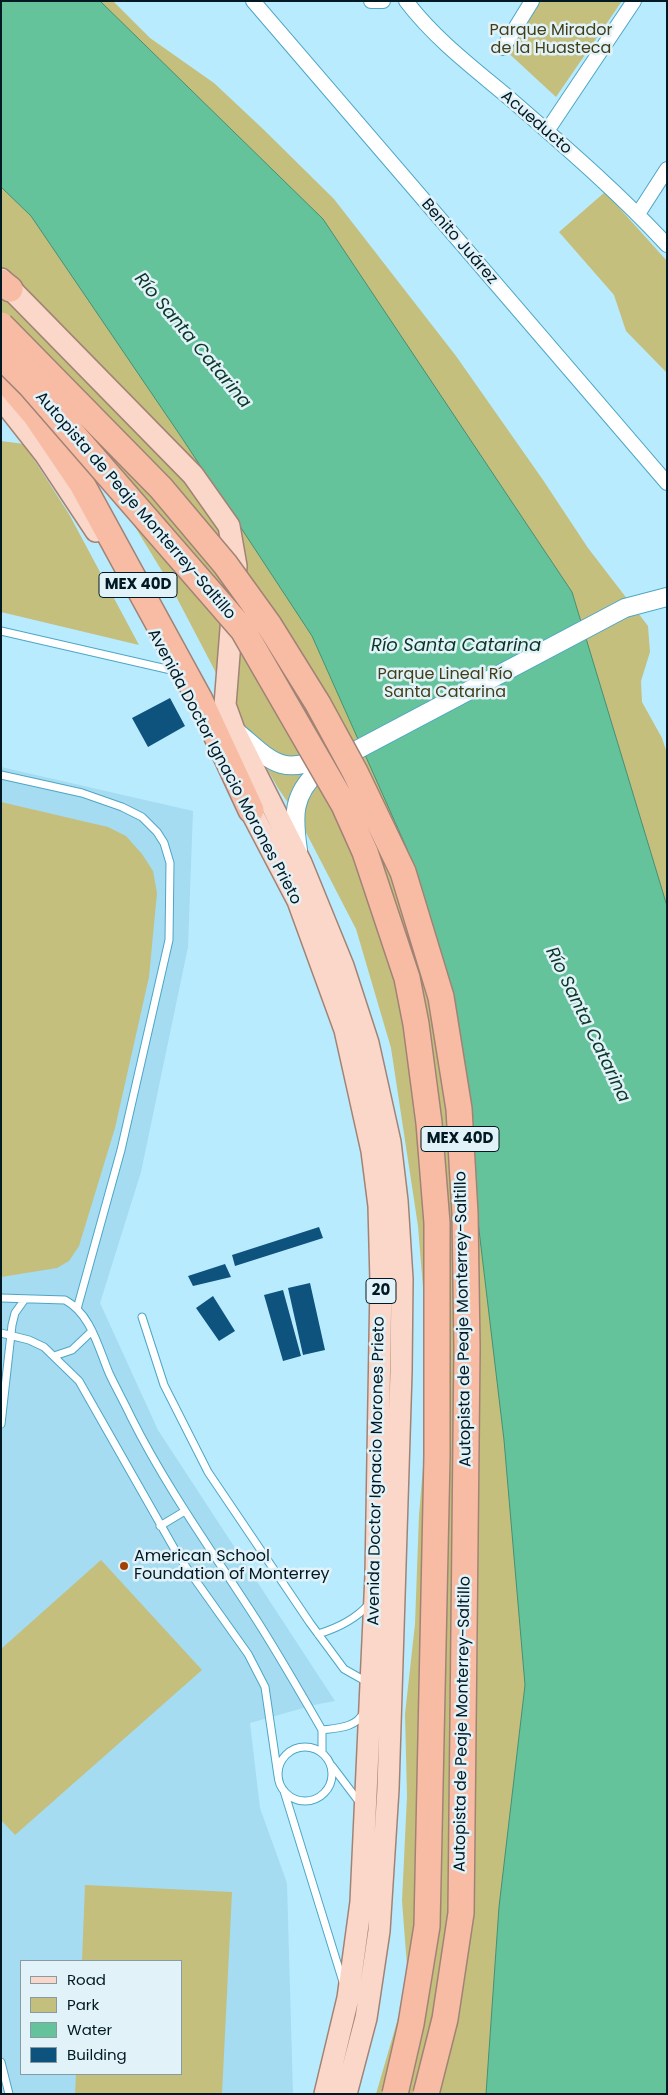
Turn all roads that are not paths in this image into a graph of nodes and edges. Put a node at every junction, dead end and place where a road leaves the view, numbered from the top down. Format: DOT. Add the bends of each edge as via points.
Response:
graph roads {
  1 [pos="253,1"];
  2 [pos="370,1"];
  3 [pos="383,1"];
  4 [pos="406,1"];
  5 [pos="532,1"];
  6 [pos="634,1"];
  7 [pos="503,48"];
  8 [pos="547,131"];
  9 [pos="667,168"];
  10 [pos="638,214"];
  11 [pos="667,245"];
  12 [pos="4,283"];
  13 [pos="1,325"];
  14 [pos="1,356"];
  15 [pos="1,375"];
  16 [pos="1,398"];
  17 [pos="667,483"];
  18 [pos="667,585"];
  19 [pos="667,597"];
  20 [pos="624,603"];
  21 [pos="1,631"];
  22 [pos="171,670"];
  23 [pos="234,730"];
  24 [pos="317,765"];
  25 [pos="1,775"];
  26 [pos="251,810"];
  27 [pos="301,863"];
  28 [pos="1,1298"];
  29 [pos="25,1299"];
  30 [pos="77,1309"];
  31 [pos="142,1317"];
  32 [pos="92,1331"];
  33 [pos="1,1334"];
  34 [pos="11,1336"];
  35 [pos="54,1356"];
  36 [pos="1,1424"];
  37 [pos="185,1511"];
  38 [pos="160,1526"];
  39 [pos="376,1596"];
  40 [pos="318,1634"];
  41 [pos="372,1692"];
  42 [pos="322,1730"];
  43 [pos="322,1753"];
  44 [pos="329,1761"];
  45 [pos="278,1776"];
  46 [pos="284,1791"];
  47 [pos="367,1811"];
  48 [pos="348,1998"];
  49 [pos="1,2062"];
  50 [pos="9,2094"];
  51 [pos="325,2094"];
  52 [pos="346,2094"];
  53 [pos="395,2094"];
  54 [pos="426,2094"];
  1 -- 17 [label="street, Benito Juárez"];
  2 -- 3 [label="street"];
  4 -- 8 [label="street, Acueducto" via="444,44"];
  5 -- 7 [label="street"];
  6 -- 8 [label="street"];
  8 -- 10 [label="street, Acueducto"];
  9 -- 10 [label="street"];
  10 -- 11 [label="street, Acueducto"];
  12 -- 23 [label="main road, Avenida Doctor Ignacio Morones Prieto / 20" via="193,475 228,526 236,566 225,705"];
  13 -- 54 [label="highway, Autopista de Peaje Monterrey-Saltillo / MEX 40D, bridge" via="161,488 225,564 269,625 355,772 403,872 440,997 458,1109 465,1214 467,1348 461,1913 445,2019"];
  14 -- 53 [label="highway, Autopista de Peaje Monterrey-Saltillo / MEX 40D, bridge" via="31,386 243,630 344,806 365,852 407,978 429,1123 436,1223 437,1456 427,1926 411,2024"];
  15 -- 26 [label="highway, MEX 40D" via="36,416 82,484 200,700"];
  16 -- 22 [label="main road, Avenida Doctor Ignacio Morones Prieto / 20" via="45,454 93,525"];
  18 -- 20 [label="street"];
  19 -- 20 [label="street"];
  20 -- 24 [label="street, bridge"];
  21 -- 22 [label="lane"];
  22 -- 26 [label="main road, Avenida Doctor Ignacio Morones Prieto / 20"];
  23 -- 24 [label="street" via="276,763 293,767"];
  23 -- 27 [label="main road, Avenida Doctor Ignacio Morones Prieto / 20"];
  24 -- 27 [label="street" via="304,785 294,817"];
  25 -- 30 [label="lane" via="82,793 142,817 157,832 170,863 169,940 121,1150"];
  26 -- 39 [label="main road, Avenida Doctor Ignacio Morones Prieto / 20" via="298,901 345,1030 372,1151 379,1206 381,1282"];
  27 -- 52 [label="main road, Avenida Doctor Ignacio Morones Prieto / 20" via="343,966 368,1042 390,1142 398,1202 402,1279 402,1372 388,1789 380,1931 366,2018"];
  28 -- 29 [label="lane"];
  29 -- 30 [label="lane" via="65,1300"];
  29 -- 34 [label="lane" via="15,1313"];
  30 -- 32 [label="lane"];
  31 -- 40 [label="lane" via="164,1385 208,1472"];
  32 -- 35 [label="lane" via="72,1350"];
  32 -- 37 [label="lane" via="147,1450"];
  33 -- 34 [label="lane"];
  34 -- 35 [label="lane" via="29,1340"];
  34 -- 36 [label="lane"];
  35 -- 38 [label="lane" via="79,1381"];
  37 -- 38 [label="lane"];
  37 -- 42 [label="lane"];
  38 -- 45 [label="lane" via="248,1654 265,1686"];
  39 -- 40 [label="lane" via="362,1612 337,1629"];
  39 -- 41 [label="main road, Avenida Doctor Ignacio Morones Prieto / 20"];
  40 -- 41 [label="lane" via="344,1669"];
  41 -- 42 [label="lane" via="363,1716 355,1723"];
  41 -- 47 [label="main road, Avenida Doctor Ignacio Morones Prieto / 20"];
  42 -- 43 [label="lane"];
  43 -- 44 [label="lane"];
  43 -- 45 [label="lane" via="303,1746 292,1749 278,1766"];
  44 -- 46 [label="lane" via="331,1781 320,1797 301,1801"];
  44 -- 47 [label="lane"];
  45 -- 46 [label="lane"];
  46 -- 48 [label="lane"];
  47 -- 48 [label="main road, Avenida Doctor Ignacio Morones Prieto / 20" via="361,1902"];
  48 -- 51 [label="main road, Avenida Doctor Ignacio Morones Prieto / 20"];
  49 -- 50 [label="lane"];
}
